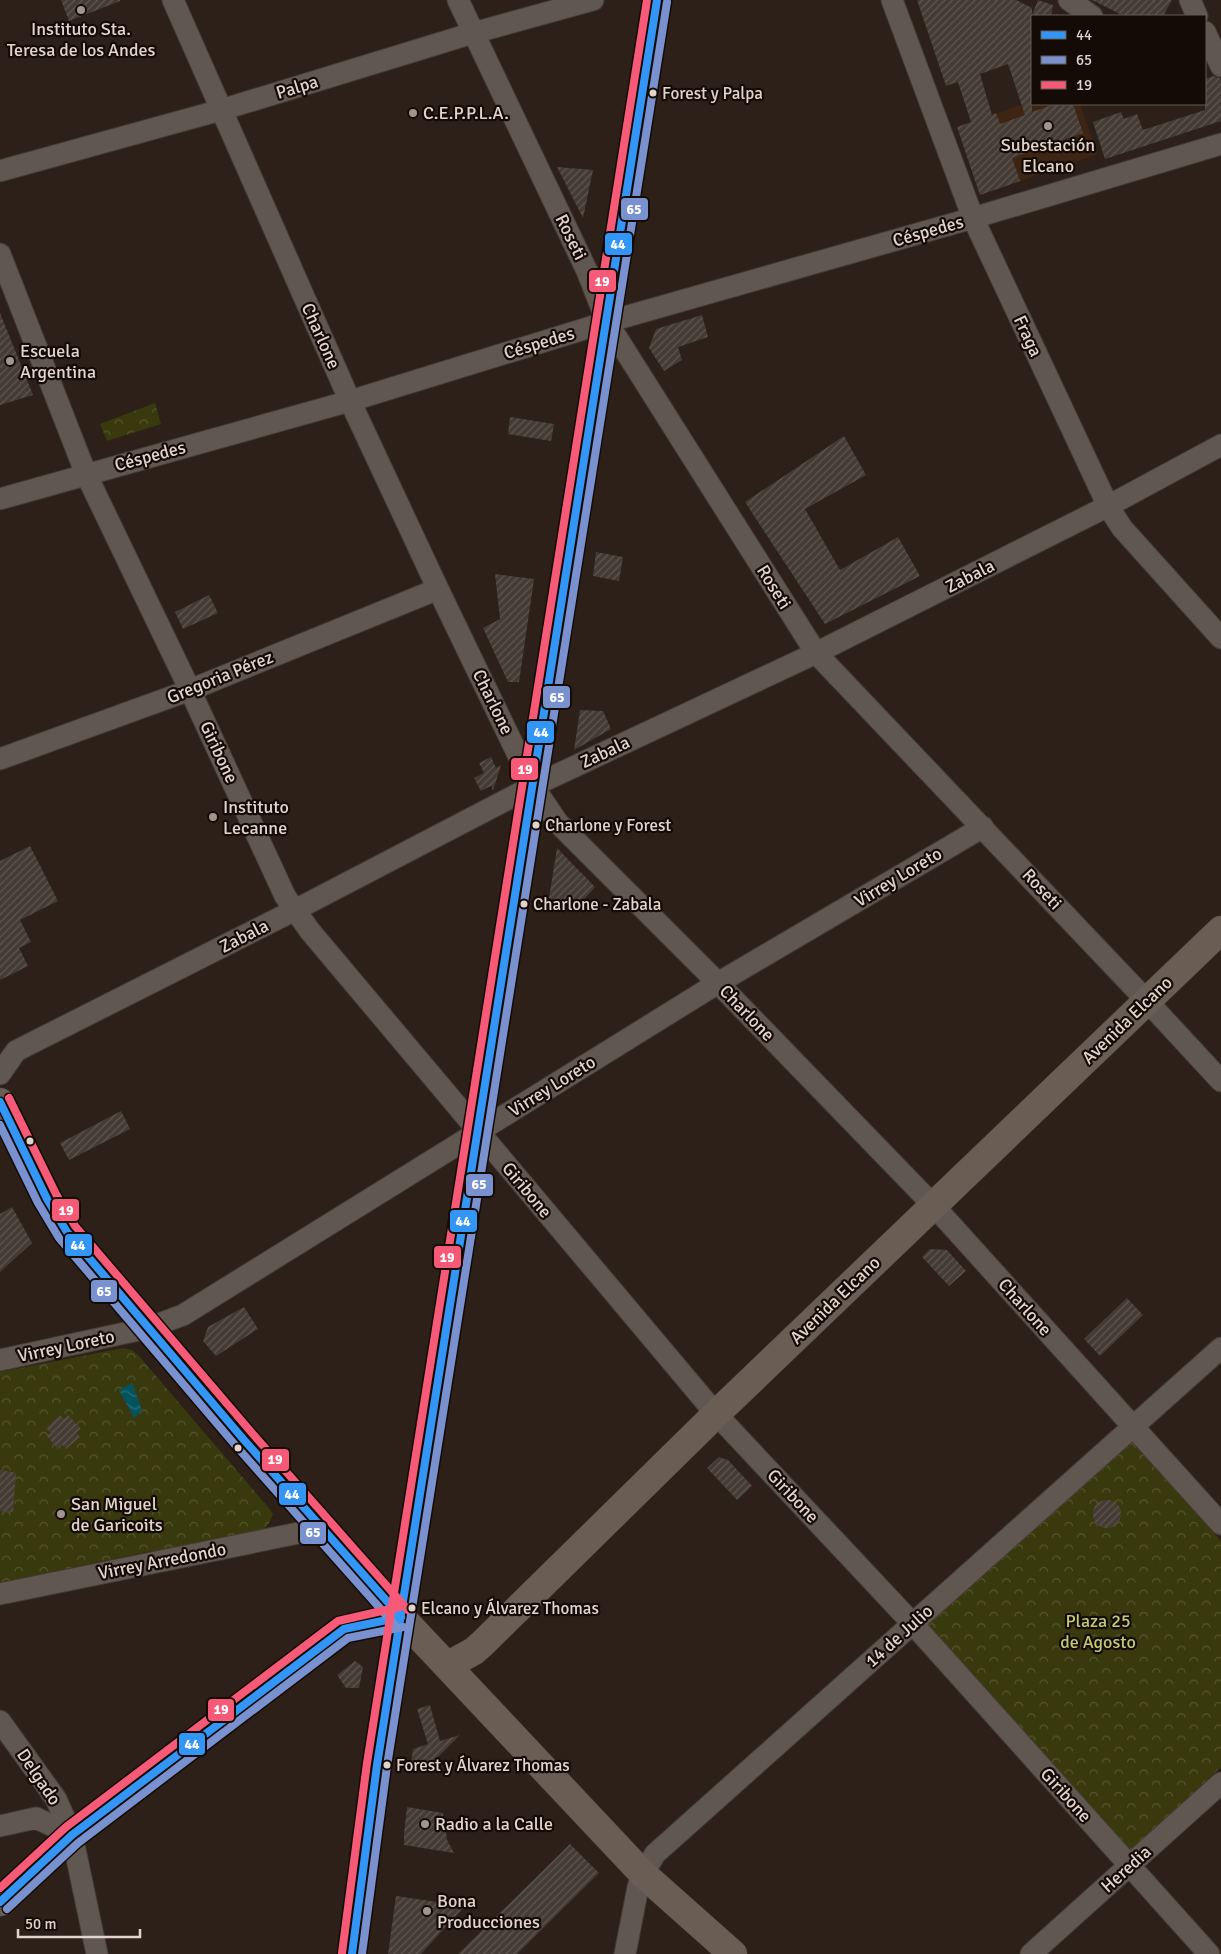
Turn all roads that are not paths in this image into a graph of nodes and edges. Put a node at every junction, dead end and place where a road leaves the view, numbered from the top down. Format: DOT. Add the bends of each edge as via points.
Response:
graph roads {
  1 [pos="173,0"];
  2 [pos="458,0"];
  3 [pos="593,0"];
  4 [pos="657,0"];
  5 [pos="892,0"];
  6 [pos="1069,0"];
  7 [pos="1190,0"];
  8 [pos="1091,15"];
  9 [pos="1197,15"];
  10 [pos="473,33"];
  11 [pos="1206,34"];
  12 [pos="1221,66"];
  13 [pos="221,110"];
  14 [pos="1221,144"];
  15 [pos="0,172"];
  16 [pos="973,218"];
  17 [pos="0,254"];
  18 [pos="608,322"];
  19 [pos="350,401"];
  20 [pos="1221,445"];
  21 [pos="86,474"];
  22 [pos="0,499"];
  23 [pos="1108,506"];
  24 [pos="438,589"];
  25 [pos="1221,638"];
  26 [pos="816,653"];
  27 [pos="190,690"];
  28 [pos="0,759"];
  29 [pos="534,786"];
  30 [pos="982,827"];
  31 [pos="295,910"];
  32 [pos="1221,930"];
  33 [pos="718,983"];
  34 [pos="1147,1001"];
  35 [pos="0,1074"];
  36 [pos="1221,1081"];
  37 [pos="0,1102"];
  38 [pos="478,1132"];
  39 [pos="934,1206"];
  40 [pos="148,1328"];
  41 [pos="1221,1348"];
  42 [pos="0,1360"];
  43 [pos="716,1414"];
  44 [pos="1133,1427"];
  45 [pos="1221,1524"];
  46 [pos="323,1528"];
  47 [pos="0,1594"];
  48 [pos="401,1617"];
  49 [pos="913,1624"];
  50 [pos="447,1666"];
  51 [pos="0,1721"];
  52 [pos="1221,1783"];
  53 [pos="0,1826"];
  54 [pos="72,1835"];
  55 [pos="1129,1866"];
  56 [pos="643,1874"];
  57 [pos="0,1902"];
  58 [pos="97,1954"];
  59 [pos="352,1954"];
  60 [pos="625,1954"];
  61 [pos="733,1954"];
  62 [pos="1031,1954"];
  63 [pos="1209,1954"];
  1 -- 13 [label="street, Charlone"];
  2 -- 10 [label="street, Roseti"];
  3 -- 10 [label="street, Palpa"];
  4 -- 18 [label="main road"];
  5 -- 16 [label="street, Fraga"];
  6 -- 8 [label="street"];
  7 -- 9 [label="street"];
  10 -- 13 [label="street, Palpa"];
  10 -- 18 [label="street, Roseti" via="587,271"];
  11 -- 12 [label="street"];
  13 -- 15 [label="street, Palpa"];
  13 -- 19 [label="street, Charlone"];
  14 -- 16 [label="street, Céspedes"];
  16 -- 18 [label="street, Céspedes"];
  16 -- 23 [label="street, Fraga"];
  17 -- 21 [label="street, Giribone"];
  18 -- 19 [label="street, Céspedes"];
  18 -- 26 [label="street, Roseti"];
  18 -- 29 [label="main road"];
  19 -- 21 [label="street, Céspedes"];
  19 -- 24 [label="street, Charlone"];
  20 -- 23 [label="street, Zabala"];
  21 -- 22 [label="street, Céspedes"];
  21 -- 27 [label="street, Giribone"];
  23 -- 25 [label="street, Fraga" via="1122,528"];
  23 -- 26 [label="street, Zabala"];
  24 -- 27 [label="street, Gregoria Pérez"];
  24 -- 29 [label="street, Charlone"];
  26 -- 29 [label="street, Zabala"];
  26 -- 30 [label="street, Roseti"];
  27 -- 28 [label="street, Gregoria Pérez"];
  27 -- 31 [label="street, Giribone" via="281,887"];
  29 -- 31 [label="street, Zabala"];
  29 -- 33 [label="street, Charlone" via="558,823"];
  29 -- 38 [label="main road"];
  30 -- 33 [label="street, Virrey Loreto"];
  30 -- 34 [label="street, Roseti"];
  31 -- 35 [label="street, Zabala" via="16,1051"];
  31 -- 38 [label="street, Giribone"];
  32 -- 34 [label="main road, Avenida Elcano"];
  33 -- 38 [label="street, Virrey Loreto"];
  33 -- 39 [label="street, Charlone"];
  34 -- 36 [label="street, Roseti"];
  34 -- 39 [label="main road, Avenida Elcano"];
  37 -- 40 [label="main road" via="57,1216"];
  38 -- 40 [label="street, Virrey Loreto" via="183,1315"];
  38 -- 43 [label="street, Giribone"];
  38 -- 48 [label="main road"];
  39 -- 43 [label="main road, Avenida Elcano"];
  39 -- 44 [label="street, Charlone"];
  40 -- 42 [label="street, Virrey Loreto"];
  40 -- 46 [label="main road"];
  41 -- 44 [label="street, 14 de Julio"];
  43 -- 49 [label="street, Giribone"];
  43 -- 50 [label="main road, Avenida Elcano" via="482,1644"];
  44 -- 45 [label="street, Charlone"];
  44 -- 49 [label="street, 14 de Julio"];
  46 -- 47 [label="street, Virrey Arredondo"];
  46 -- 48 [label="main road"];
  48 -- 50 [label="main road"];
  48 -- 54 [label="main road" via="344,1629"];
  48 -- 59 [label="main road"];
  49 -- 55 [label="street, Giribone"];
  49 -- 56 [label="street, 14 de Julio" via="655,1854"];
  50 -- 56 [label="main road"];
  51 -- 54 [label="street, Delgado" via="56,1799"];
  52 -- 55 [label="street, Heredia"];
  53 -- 54 [label="street" via="36,1818"];
  54 -- 57 [label="main road"];
  54 -- 58 [label="street, Delgado"];
  55 -- 62 [label="street, Heredia"];
  55 -- 63 [label="street, Giribone"];
  56 -- 60 [label="street, 14 de Julio"];
  56 -- 61 [label="main road"];
}
